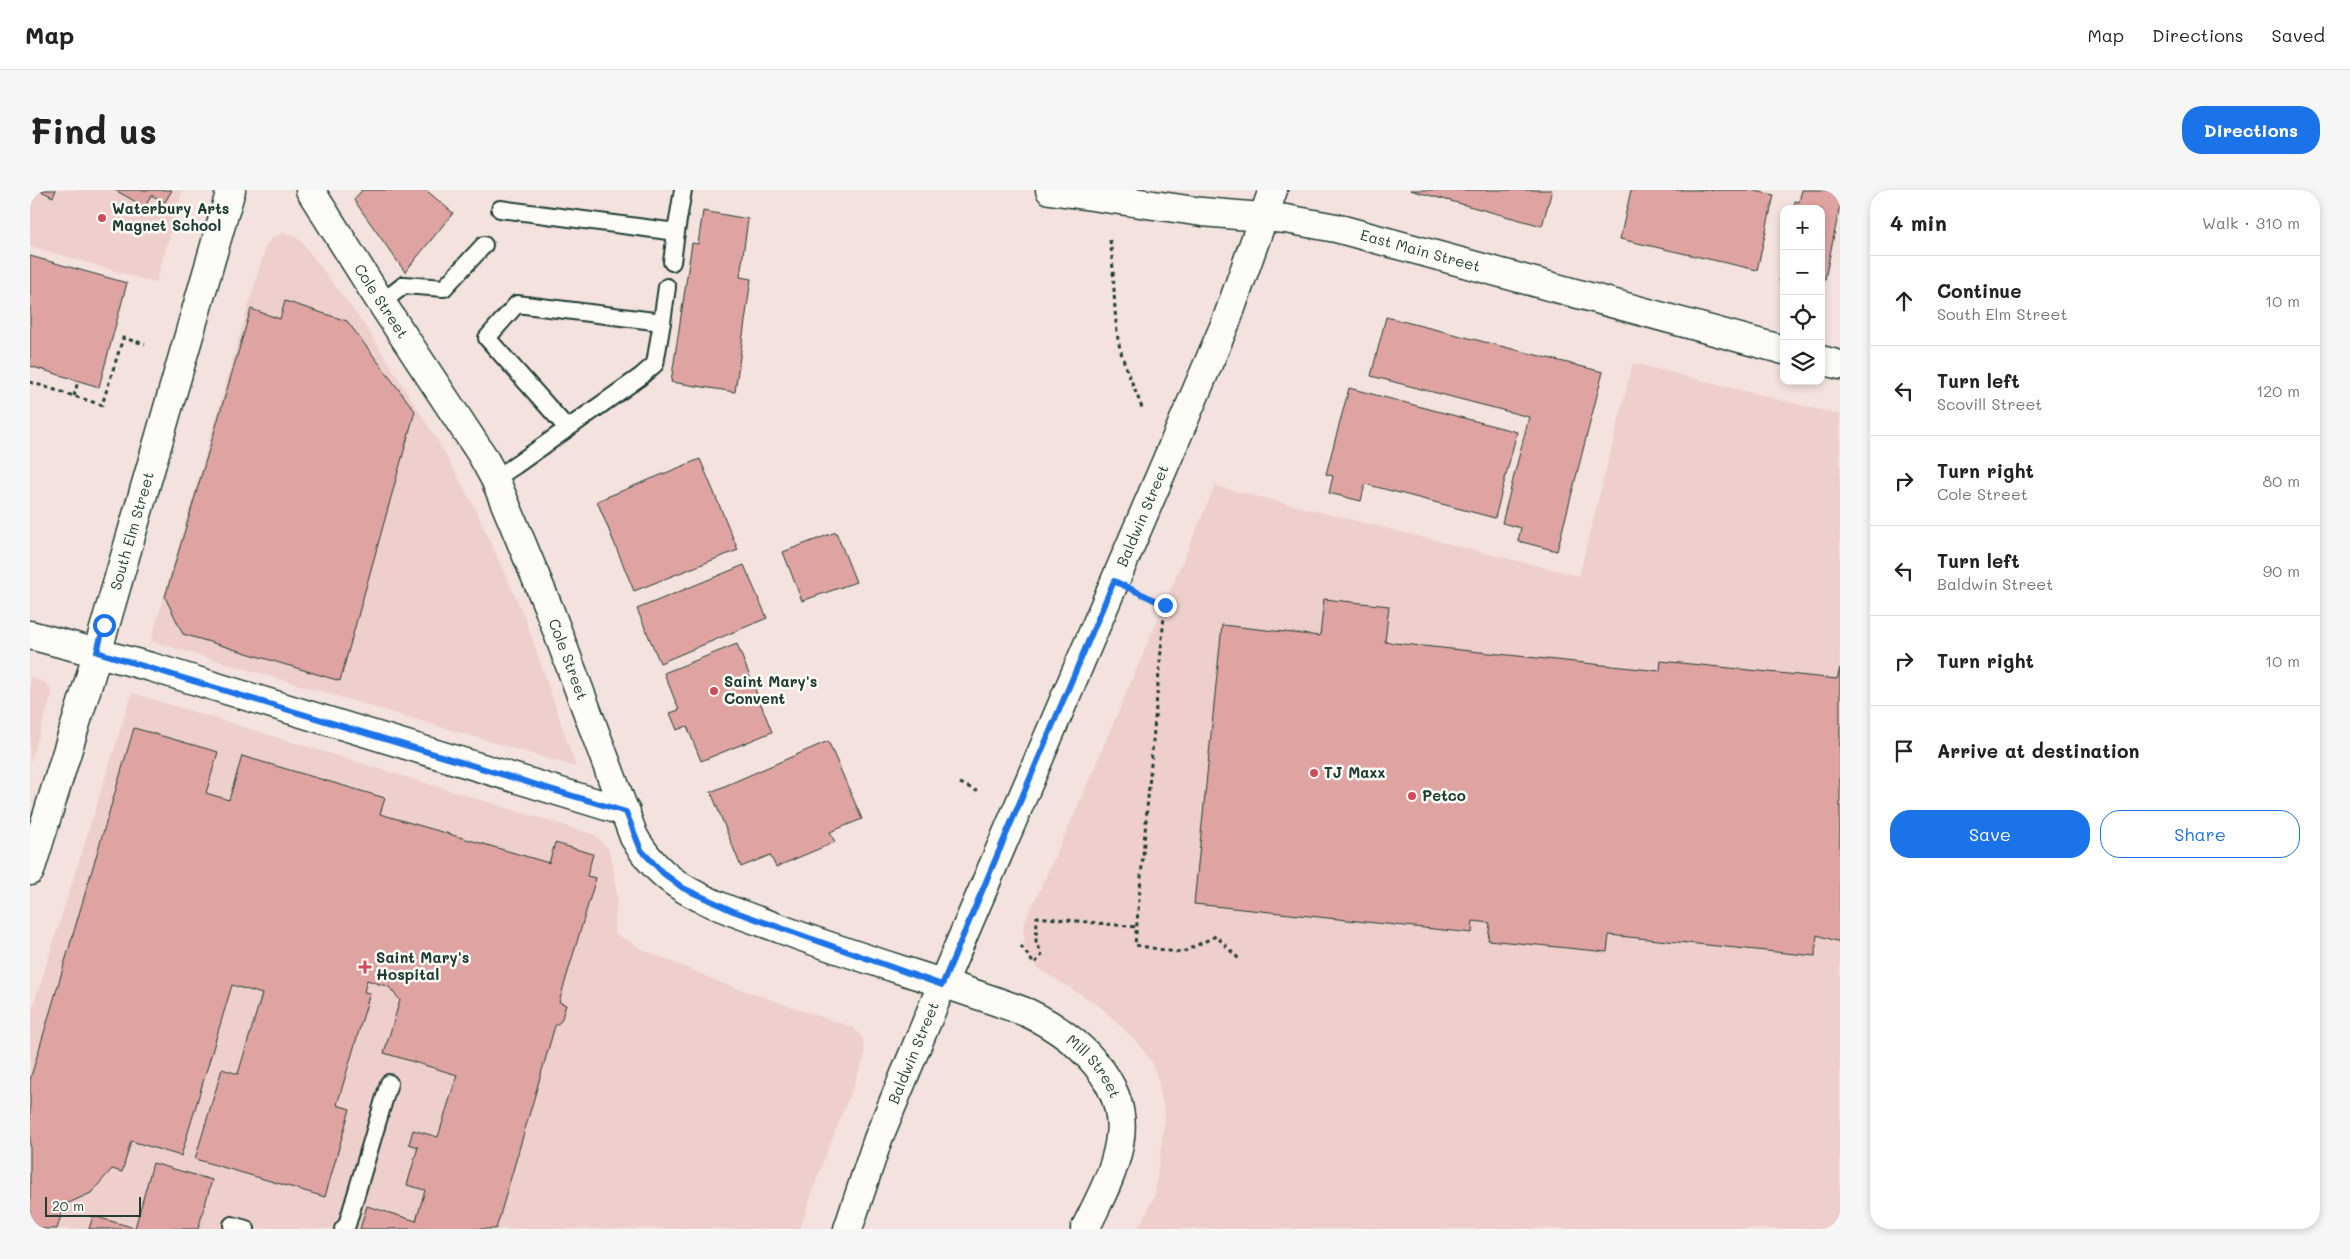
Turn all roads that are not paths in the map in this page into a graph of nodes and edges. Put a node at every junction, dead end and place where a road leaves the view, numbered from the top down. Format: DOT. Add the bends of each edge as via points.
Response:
graph roads {
  1 [pos="231,190"];
  2 [pos="310,190"];
  3 [pos="683,190"];
  4 [pos="1050,190"];
  5 [pos="1273,190"];
  6 [pos="500,209"];
  7 [pos="1264,217"];
  8 [pos="676,232"];
  9 [pos="484,245"];
  10 [pos="672,262"];
  11 [pos="667,287"];
  12 [pos="381,303"];
  13 [pos="662,322"];
  14 [pos="1780,349"];
  15 [pos="1825,361"];
  16 [pos="1840,365"];
  17 [pos="568,428"];
  18 [pos="495,479"];
  19 [pos="30,635"];
  20 [pos="97,652"];
  21 [pos="626,812"];
  22 [pos="30,870"];
  23 [pos="942,985"];
  24 [pos="389,1083"];
  25 [pos="343,1229"];
  26 [pos="848,1229"];
  27 [pos="1085,1229"];
  1 -- 20 [label="main road, South Elm Street"];
  2 -- 12 [label="main road, Cole Street"];
  3 -- 8 [label="lane"];
  4 -- 7 [label="main road, East Main Street" via="1202,212"];
  5 -- 7 [label="main road, Baldwin Street"];
  6 -- 8 [label="lane"];
  7 -- 14 [label="main road, East Main Street" via="1336,228"];
  7 -- 23 [label="main road, Baldwin Street" via="1226,322"];
  8 -- 10 [label="lane"];
  9 -- 12 [label="lane" via="444,288 404,285"];
  11 -- 13 [label="lane"];
  12 -- 18 [label="main road, Cole Street"];
  13 -- 17 [label="lane" via="654,364"];
  13 -- 17 [label="lane" via="517,304 487,338"];
  15 -- 16 [label="main road"];
  17 -- 18 [label="lane"];
  18 -- 21 [label="main road, Cole Street" via="549,609"];
  19 -- 20 [label="main road"];
  20 -- 21 [label="main road"];
  20 -- 22 [label="main road, South Elm Street"];
  21 -- 23 [label="main road, Cole Street" via="641,850 683,888 750,918"];
  23 -- 26 [label="main road, Baldwin Street" via="878,1139"];
  23 -- 27 [label="main road, Mill Street" via="997,1001 1043,1020 1081,1047 1107,1081 1120,1119 1119,1145"];
  24 -- 25 [label="lane" via="347,1225"];
}
